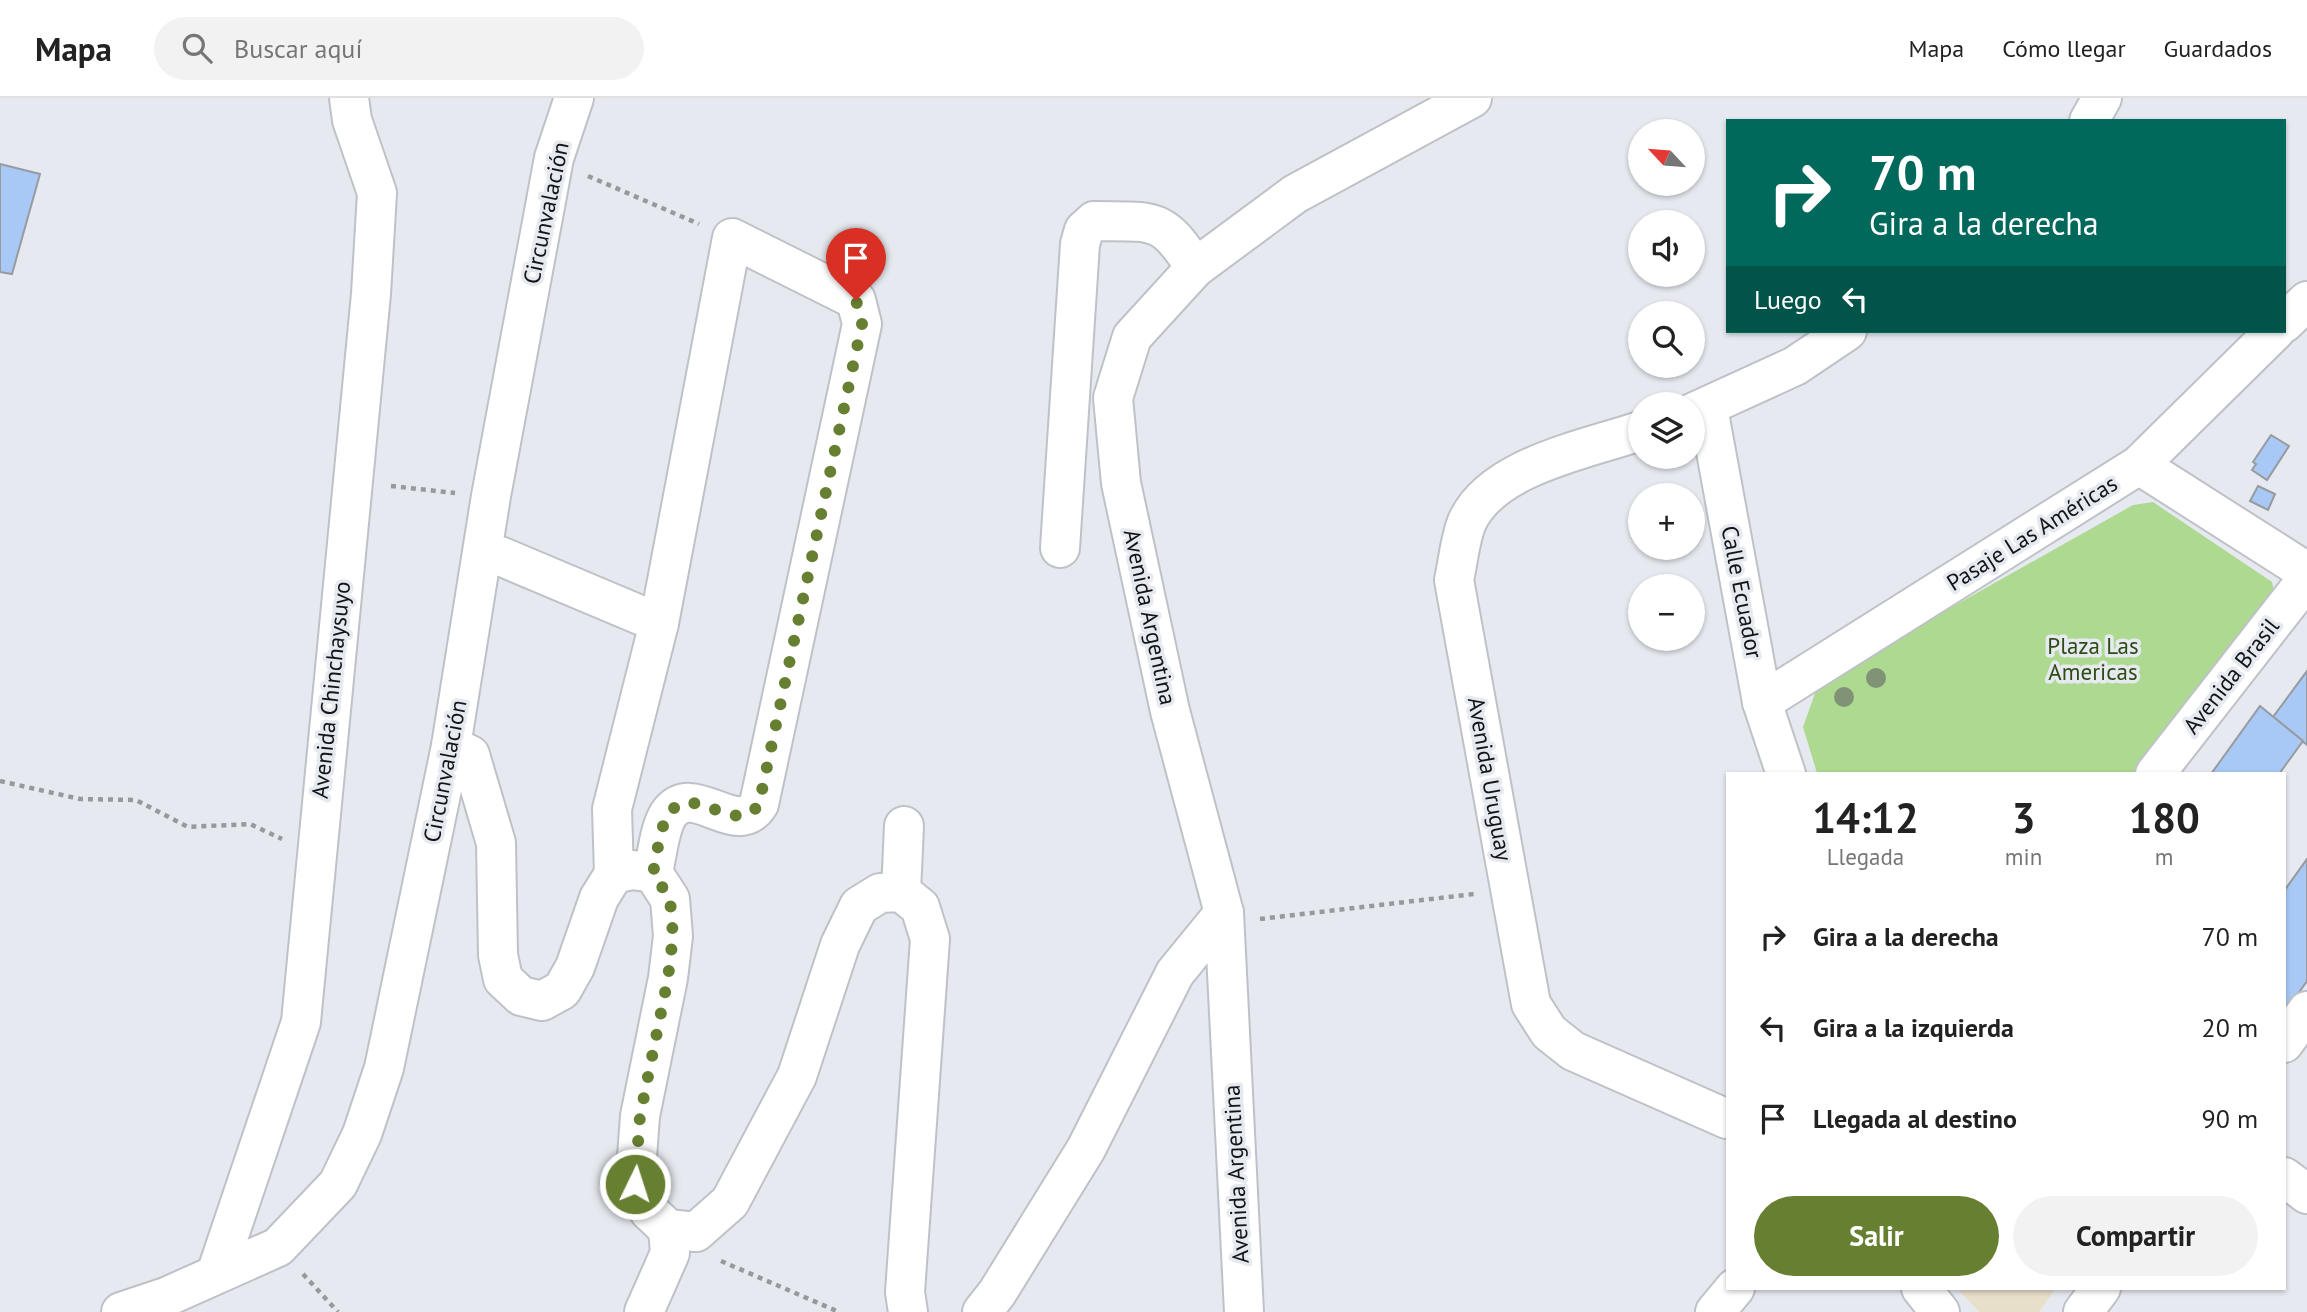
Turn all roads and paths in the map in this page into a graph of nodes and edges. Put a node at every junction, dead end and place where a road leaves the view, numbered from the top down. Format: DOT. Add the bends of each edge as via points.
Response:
graph roads {
  1 [pos="349,98"];
  2 [pos="574,98"];
  3 [pos="1472,98"];
  4 [pos="2102,98"];
  5 [pos="2090,119"];
  6 [pos="555,158"];
  7 [pos="732,238"];
  8 [pos="1195,268"];
  9 [pos="2286,278"];
  10 [pos="2307,289"];
  11 [pos="2307,301"];
  12 [pos="2286,321"];
  13 [pos="1844,333"];
  14 [pos="2273,333"];
  15 [pos="1705,409"];
  16 [pos="1705,434"];
  17 [pos="1628,435"];
  18 [pos="2139,465"];
  19 [pos="352,481"];
  20 [pos="491,496"];
  21 [pos="1060,548"];
  22 [pos="500,556"];
  23 [pos="2307,572"];
  24 [pos="2307,579"];
  25 [pos="659,623"];
  26 [pos="1762,702"];
  27 [pos="451,746"];
  28 [pos="1785,772"];
  29 [pos="2157,772"];
  30 [pos="0,781"];
  31 [pos="905,826"];
  32 [pos="315,853"];
  33 [pos="653,873"];
  34 [pos="614,874"];
  35 [pos="1510,890"];
  36 [pos="901,892"];
  37 [pos="1242,916"];
  38 [pos="2307,1011"];
  39 [pos="2286,1040"];
  40 [pos="1726,1119"];
  41 [pos="2286,1178"];
  42 [pos="2307,1194"];
  43 [pos="668,1229"];
  44 [pos="709,1256"];
  45 [pos="295,1265"];
  46 [pos="216,1274"];
  47 [pos="1733,1290"];
  48 [pos="1923,1290"];
  49 [pos="2100,1290"];
  50 [pos="121,1312"];
  51 [pos="338,1312"];
  52 [pos="644,1312"];
  53 [pos="839,1312"];
  54 [pos="908,1312"];
  55 [pos="982,1312"];
  56 [pos="1244,1312"];
  57 [pos="1715,1312"];
  58 [pos="1940,1312"];
  59 [pos="2083,1312"];
  1 -- 19 [label="main road, Avenida Chinchaysuyo" via="377,193"];
  2 -- 6 [label="main road, Circunvalación"];
  3 -- 8 [label="main road, Avenida Argentina" via="1295,194"];
  4 -- 5 [label="main road"];
  6 -- 7 [label="path"];
  6 -- 20 [label="main road, Circunvalación"];
  7 -- 25 [label="main road"];
  7 -- 33 [label="main road" via="856,300 862,324 759,804 753,814 743,818 690,803 678,805 667,817"];
  8 -- 21 [label="main road" via="1177,239 1153,222 1094,221 1084,230"];
  8 -- 37 [label="main road, Avenida Argentina" via="1132,337 1113,398 1121,483 1164,685"];
  9 -- 10 [label="main road"];
  11 -- 12 [label="main road"];
  13 -- 15 [label="main road" via="1795,366"];
  14 -- 18 [label="main road, Pasaje Las Américas"];
  16 -- 26 [label="main road, Calle Ecuador"];
  17 -- 35 [label="main road, Avenida Uruguay" via="1519,471 1491,491 1468,521 1454,580"];
  18 -- 23 [label="main road"];
  18 -- 26 [label="main road, Pasaje Las Américas"];
  19 -- 20 [label="path"];
  19 -- 32 [label="main road, Avenida Chinchaysuyo"];
  20 -- 27 [label="main road, Circunvalación"];
  22 -- 25 [label="main road"];
  24 -- 29 [label="main road, Avenida Brasil"];
  25 -- 34 [label="main road" via="612,809"];
  26 -- 28 [label="main road, Calle Ecuador"];
  27 -- 34 [label="main road" via="470,755 496,843 498,955 503,979 521,996 542,1001 562,990 599,898"];
  27 -- 46 [label="main road, Circunvalación" via="384,1068 362,1134 338,1184 278,1247"];
  30 -- 32 [label="path" via="80,799 136,800 188,827 250,824"];
  31 -- 36 [label="main road"];
  32 -- 46 [label="main road, Avenida Chinchaysuyo" via="301,1022"];
  33 -- 34 [label="main road"];
  33 -- 43 [label="main road" via="670,899 673,936 640,1116 635,1184 649,1211"];
  35 -- 37 [label="path"];
  35 -- 40 [label="main road, Avenida Uruguay" via="1531,1004 1549,1032 1573,1051"];
  36 -- 43 [label="main road" via="880,893 859,906 841,945 797,1076 730,1202 696,1232"];
  36 -- 54 [label="main road" via="919,907 930,939 905,1292"];
  37 -- 55 [label="main road" via="1175,972 1086,1149"];
  37 -- 56 [label="main road, Avenida Argentina" via="1237,1231"];
  38 -- 39 [label="main road"];
  41 -- 42 [label="main road"];
  43 -- 52 [label="main road" via="670,1253"];
  44 -- 53 [label="path"];
  45 -- 51 [label="path"];
  46 -- 50 [label="main road, Circunvalación"];
  47 -- 57 [label="main road"];
  48 -- 58 [label="main road"];
  49 -- 59 [label="main road"];
}
